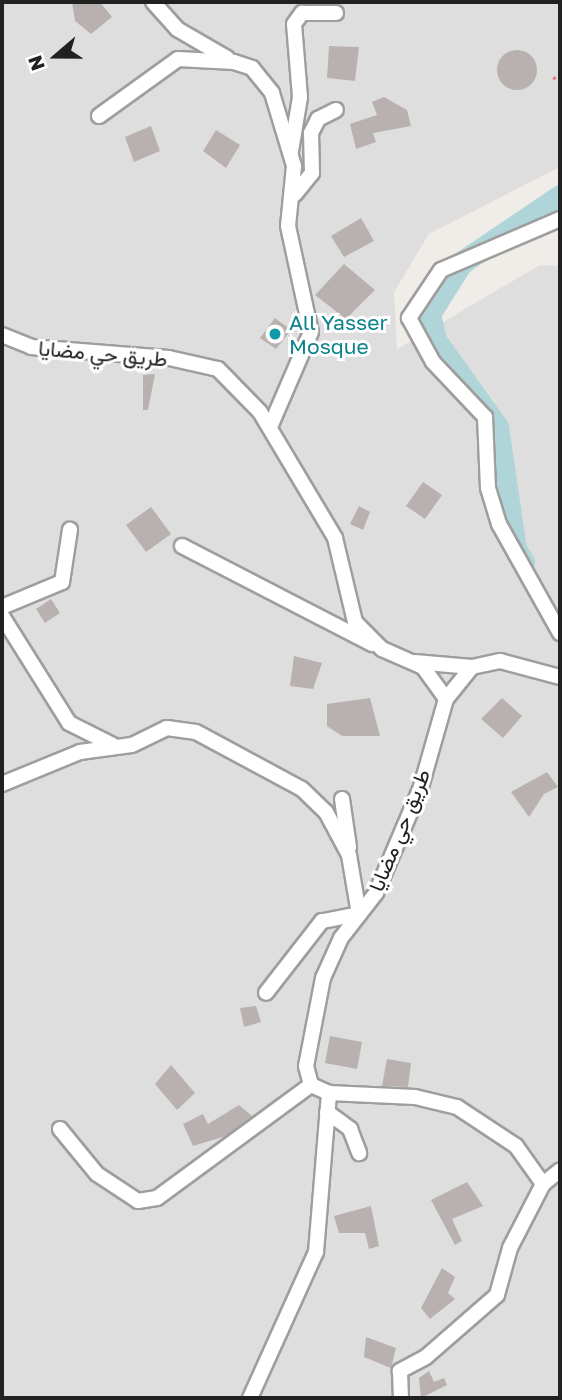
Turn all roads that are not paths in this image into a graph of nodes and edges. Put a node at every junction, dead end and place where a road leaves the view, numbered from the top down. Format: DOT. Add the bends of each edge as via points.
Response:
graph roads {
  1 [pos="153,2"];
  2 [pos="300,7"];
  3 [pos="336,13"];
  4 [pos="234,62"];
  5 [pos="336,110"];
  6 [pos="99,117"];
  7 [pos="290,156"];
  8 [pos="295,194"];
  9 [pos="560,219"];
  10 [pos="2,335"];
  11 [pos="270,427"];
  12 [pos="70,530"];
  13 [pos="182,546"];
  14 [pos="2,607"];
  15 [pos="2,616"];
  16 [pos="560,633"];
  17 [pos="382,649"];
  18 [pos="414,662"];
  19 [pos="472,667"];
  20 [pos="560,677"];
  21 [pos="446,699"];
  22 [pos="113,745"];
  23 [pos="2,783"];
  24 [pos="342,799"];
  25 [pos="349,855"];
  26 [pos="359,914"];
  27 [pos="267,993"];
  28 [pos="311,1085"];
  29 [pos="329,1093"];
  30 [pos="327,1112"];
  31 [pos="60,1129"];
  32 [pos="359,1153"];
  33 [pos="560,1170"];
  34 [pos="543,1184"];
  35 [pos="250,1398"];
  36 [pos="401,1398"];
  1 -- 4 [label="street" via="177,29"];
  2 -- 3 [label="street"];
  2 -- 7 [label="street" via="294,24 300,97"];
  4 -- 6 [label="street" via="178,59"];
  4 -- 7 [label="street" via="252,68 272,93"];
  5 -- 8 [label="street" via="318,119 311,133 312,173"];
  7 -- 8 [label="street"];
  8 -- 11 [label="street" via="288,226 311,332"];
  9 -- 16 [label="street" via="441,270 409,318 433,362 485,418 488,488 499,524"];
  10 -- 11 [label="street, طريق حي مضايا" via="31,347 169,358 218,369"];
  11 -- 17 [label="street, طريق حي مضايا" via="335,538 355,622"];
  12 -- 14 [label="street" via="62,582"];
  13 -- 17 [label="street"];
  15 -- 22 [label="street" via="69,723"];
  17 -- 18 [label="street, طريق حي مضايا"];
  18 -- 19 [label="street"];
  18 -- 21 [label="street, طريق حي مضايا"];
  19 -- 20 [label="street" via="500,661"];
  19 -- 21 [label="street"];
  21 -- 26 [label="street, طريق حي مضايا" via="421,788 376,893"];
  22 -- 23 [label="street"];
  22 -- 25 [label="street" via="132,745 167,728 195,732 302,789 326,812"];
  24 -- 25 [label="street"];
  25 -- 26 [label="street"];
  26 -- 27 [label="street" via="322,921"];
  26 -- 28 [label="street, طريق حي مضايا" via="323,978 306,1066"];
  28 -- 29 [label="street"];
  28 -- 31 [label="street" via="158,1198 138,1201 97,1174"];
  29 -- 30 [label="street"];
  29 -- 34 [label="street" via="415,1097 457,1107 516,1146"];
  30 -- 32 [label="street" via="350,1129"];
  30 -- 35 [label="street" via="316,1252"];
  33 -- 34 [label="street"];
  34 -- 36 [label="street" via="510,1248 497,1295 426,1357 400,1371"];
}
